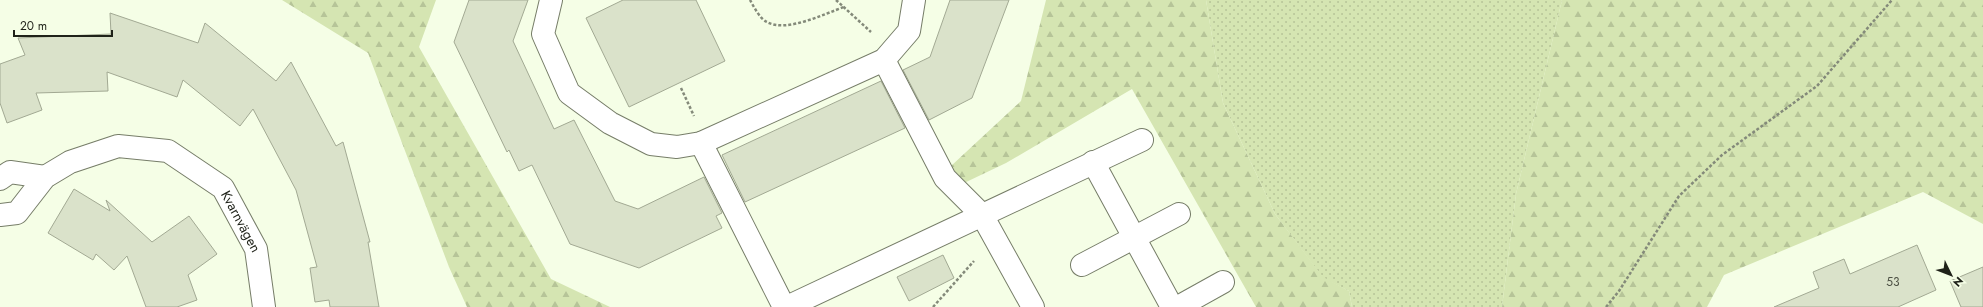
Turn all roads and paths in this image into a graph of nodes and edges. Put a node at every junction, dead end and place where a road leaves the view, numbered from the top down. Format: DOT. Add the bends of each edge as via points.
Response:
graph roads {
  1 [pos="551,0"];
  2 [pos="750,0"];
  3 [pos="836,0"];
  4 [pos="914,0"];
  5 [pos="1892,0"];
  6 [pos="844,7"];
  7 [pos="884,60"];
  8 [pos="1142,140"];
  9 [pos="701,143"];
  10 [pos="1093,162"];
  11 [pos="45,177"];
  12 [pos="0,179"];
  13 [pos="982,214"];
  14 [pos="1179,214"];
  15 [pos="0,215"];
  16 [pos="995,238"];
  17 [pos="1134,238"];
  18 [pos="1082,266"];
  19 [pos="1223,282"];
  20 [pos="264,307"];
  21 [pos="785,307"];
  22 [pos="933,307"];
  23 [pos="1033,307"];
  24 [pos="1172,307"];
  25 [pos="1178,307"];
  26 [pos="1606,307"];
  1 -- 9 [label="street" via="543,34 569,93 610,123 651,144 677,147"];
  2 -- 6 [label="path" via="765,22 778,26 800,22"];
  3 -- 6 [label="path"];
  4 -- 7 [label="street" via="909,31"];
  5 -- 26 [label="path" via="1817,86 1722,155 1679,196 1619,291"];
  6 -- 7 [label="path" via="880,41"];
  7 -- 9 [label="street"];
  7 -- 13 [label="street" via="945,178"];
  8 -- 10 [label="street"];
  9 -- 21 [label="street"];
  10 -- 13 [label="street"];
  10 -- 17 [label="street"];
  11 -- 12 [label="street" via="10,172"];
  11 -- 15 [label="street, Kvarnvägen" via="17,214"];
  11 -- 20 [label="street, Kvarnvägen" via="70,162 118,146 168,151 223,188 256,249"];
  13 -- 16 [label="street"];
  13 -- 21 [label="street"];
  14 -- 17 [label="street"];
  16 -- 22 [label="path"];
  16 -- 23 [label="street"];
  17 -- 18 [label="street"];
  17 -- 24 [label="street"];
  19 -- 25 [label="street"];
}
